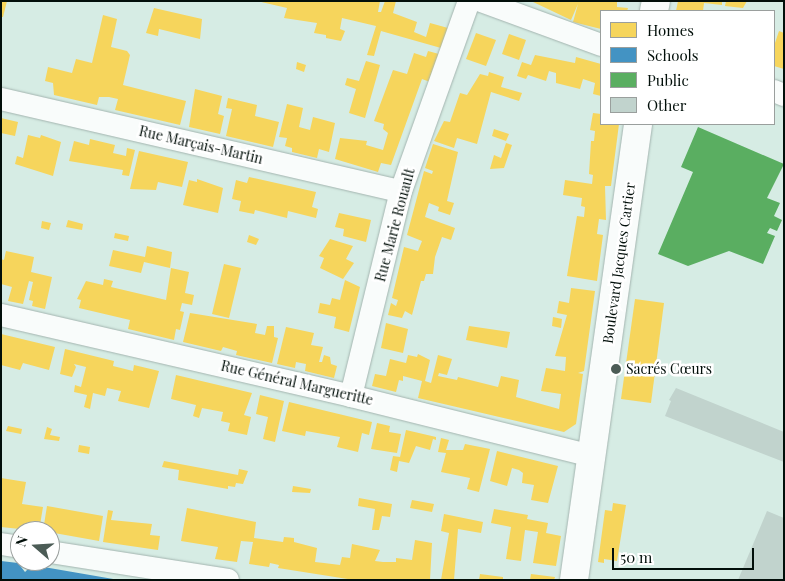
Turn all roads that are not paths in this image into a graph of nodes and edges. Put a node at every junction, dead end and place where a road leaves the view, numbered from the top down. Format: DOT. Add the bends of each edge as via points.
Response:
graph roads {
  1 [pos="469,1"];
  2 [pos="481,1"];
  3 [pos="600,45"];
  4 [pos="1,98"];
  5 [pos="638,125"];
  6 [pos="401,191"];
  7 [pos="1,314"];
  8 [pos="351,396"];
  9 [pos="591,456"];
  10 [pos="60,554"];
  11 [pos="205,578"];
  12 [pos="228,580"];
  13 [pos="574,580"];
  1 -- 6 [label="street, Rue Marie Rouault"];
  2 -- 3 [label="street"];
  4 -- 6 [label="street, Rue Marçais-Martin"];
  5 -- 9 [label="street, Boulevard Jacques Cartier"];
  6 -- 8 [label="street, Rue Marie Rouault"];
  7 -- 8 [label="street, Rue Général Margueritte"];
  8 -- 9 [label="street, Rue Général Margueritte"];
  9 -- 13 [label="street, Boulevard Jacques Cartier"];
  10 -- 11 [label="street"];
  11 -- 12 [label="street"];
}
